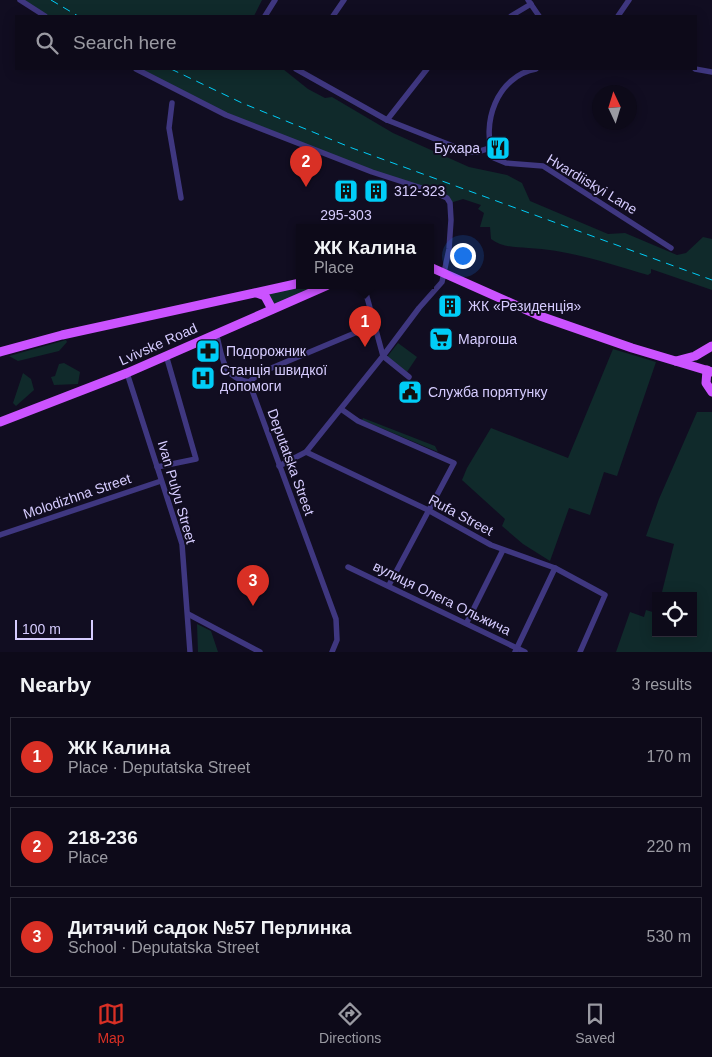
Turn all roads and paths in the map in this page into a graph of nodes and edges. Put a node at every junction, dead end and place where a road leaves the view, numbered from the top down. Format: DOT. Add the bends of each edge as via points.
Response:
graph roads {
  1 [pos="20,0"];
  2 [pos="275,0"];
  3 [pos="344,0"];
  4 [pos="629,0"];
  5 [pos="529,2"];
  6 [pos="43,15"];
  7 [pos="266,15"];
  8 [pos="334,15"];
  9 [pos="512,15"];
  10 [pos="538,15"];
  11 [pos="619,15"];
  12 [pos="697,69"];
  13 [pos="138,70"];
  14 [pos="301,70"];
  15 [pos="426,70"];
  16 [pos="533,70"];
  17 [pos="712,72"];
  18 [pos="172,103"];
  19 [pos="387,120"];
  20 [pos="490,148"];
  21 [pos="181,198"];
  22 [pos="671,248"];
  23 [pos="434,268"];
  24 [pos="444,272"];
  25 [pos="296,283"];
  26 [pos="319,289"];
  27 [pos="365,289"];
  28 [pos="257,293"];
  29 [pos="272,309"];
  30 [pos="374,324"];
  31 [pos="216,333"];
  32 [pos="712,346"];
  33 [pos="0,352"];
  34 [pos="166,355"];
  35 [pos="383,356"];
  36 [pos="675,362"];
  37 [pos="709,371"];
  38 [pos="127,373"];
  39 [pos="409,376"];
  40 [pos="249,382"];
  41 [pos="712,392"];
  42 [pos="341,409"];
  43 [pos="0,422"];
  44 [pos="306,452"];
  45 [pos="278,466"];
  46 [pos="157,467"];
  47 [pos="161,481"];
  48 [pos="428,510"];
  49 [pos="0,535"];
  50 [pos="503,550"];
  51 [pos="348,567"];
  52 [pos="555,568"];
  53 [pos="388,585"];
  54 [pos="188,614"];
  55 [pos="467,622"];
  56 [pos="516,650"];
  57 [pos="190,652"];
  58 [pos="260,652"];
  59 [pos="332,652"];
  60 [pos="526,652"];
  61 [pos="580,652"];
  1 -- 6 [label="street"];
  2 -- 7 [label="street"];
  3 -- 8 [label="street"];
  4 -- 11 [label="street"];
  5 -- 9 [label="street"];
  5 -- 10 [label="street"];
  12 -- 17 [label="street"];
  13 -- 24 [label="street" via="226,115 447,198 451,220"];
  14 -- 19 [label="street"];
  15 -- 19 [label="street"];
  16 -- 20 [label="street" via="517,75 500,93 493,113"];
  18 -- 21 [label="street" via="169,128"];
  19 -- 20 [label="street" via="468,152"];
  20 -- 22 [label="street, Hvardiiskyi Lane" via="494,158 506,163 543,166"];
  23 -- 24 [label="main road"];
  24 -- 35 [label="street" via="442,282 418,308"];
  24 -- 36 [label="main road" via="540,316"];
  25 -- 28 [label="main road, Lvivske Road"];
  26 -- 29 [label="main road, Lvivske Road"];
  27 -- 30 [label="street"];
  28 -- 29 [label="main road" via="266,296"];
  28 -- 33 [label="main road, Lvivske Road" via="62,335"];
  29 -- 31 [label="main road, Lvivske Road"];
  30 -- 35 [label="street"];
  30 -- 40 [label="street" via="262,372"];
  31 -- 34 [label="main road, Lvivske Road"];
  31 -- 40 [label="street" via="229,374 236,380"];
  32 -- 36 [label="main road"];
  34 -- 38 [label="main road, Lvivske Road"];
  34 -- 46 [label="street" via="196,459"];
  35 -- 39 [label="street"];
  35 -- 42 [label="street"];
  36 -- 37 [label="main road"];
  37 -- 41 [label="main road" via="705,377"];
  38 -- 43 [label="main road, Lvivske Road"];
  38 -- 46 [label="street, Ivan Pulyu Street"];
  40 -- 45 [label="street, Deputatska Street"];
  42 -- 44 [label="street"];
  42 -- 48 [label="street" via="358,421 454,463"];
  44 -- 45 [label="street"];
  44 -- 48 [label="street, Rufa Street"];
  45 -- 59 [label="street, Deputatska Street" via="336,619 337,640"];
  46 -- 47 [label="street, Ivan Pulyu Street"];
  47 -- 49 [label="street, Molodizhna Street"];
  47 -- 54 [label="street, Ivan Pulyu Street" via="182,544"];
  48 -- 50 [label="street, Rufa Street"];
  48 -- 53 [label="street"];
  50 -- 52 [label="street, Rufa Street"];
  50 -- 55 [label="street"];
  51 -- 53 [label="street, вулиця Олега Ольжича"];
  52 -- 56 [label="street"];
  52 -- 61 [label="street, Rufa Street" via="606,596"];
  53 -- 55 [label="street, вулиця Олега Ольжича"];
  54 -- 57 [label="street, Ivan Pulyu Street"];
  54 -- 58 [label="street"];
  55 -- 56 [label="street, вулиця Олега Ольжича"];
  56 -- 60 [label="street, вулиця Олега Ольжича"];
}
